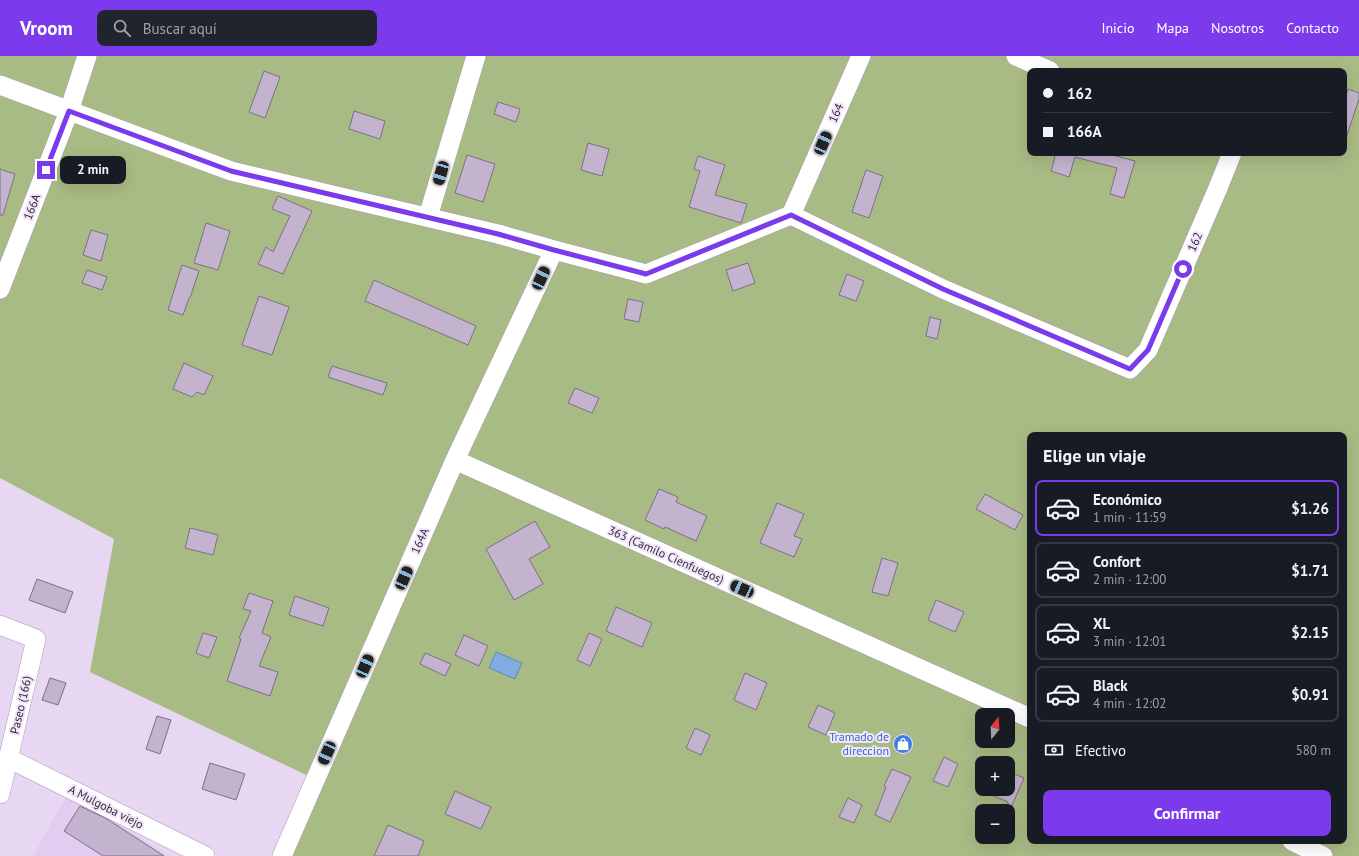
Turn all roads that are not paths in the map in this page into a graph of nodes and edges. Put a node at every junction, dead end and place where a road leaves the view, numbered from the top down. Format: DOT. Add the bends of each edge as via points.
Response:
graph roads {
  1 [pos="87,56"];
  2 [pos="476,56"];
  3 [pos="861,56"];
  4 [pos="1016,56"];
  5 [pos="1043,68"];
  6 [pos="0,85"];
  7 [pos="69,111"];
  8 [pos="1231,156"];
  9 [pos="791,215"];
  10 [pos="428,217"];
  11 [pos="554,250"];
  12 [pos="0,289"];
  13 [pos="455,460"];
  14 [pos="0,625"];
  15 [pos="1027,717"];
  16 [pos="8,758"];
  17 [pos="0,793"];
  18 [pos="1298,844"];
  19 [pos="205,856"];
  20 [pos="282,856"];
  21 [pos="1323,856"];
  1 -- 7 [label="street, 166A"];
  2 -- 10 [label="street"];
  3 -- 9 [label="street, 164"];
  4 -- 5 [label="street"];
  6 -- 7 [label="street"];
  7 -- 10 [label="street" via="231,171"];
  7 -- 12 [label="street, 166A"];
  8 -- 9 [label="street, 162" via="1148,350 1130,369 943,289"];
  9 -- 11 [label="street" via="646,274"];
  10 -- 11 [label="street"];
  11 -- 13 [label="street, 164A"];
  13 -- 15 [label="street, 363 (Camilo Cienfuegos)"];
  13 -- 20 [label="street, 164A"];
  14 -- 16 [label="street, Paseo (166)" via="36,640"];
  16 -- 17 [label="street, Paseo (166)"];
  16 -- 19 [label="street, A Mulgoba viejo"];
  18 -- 21 [label="street"];
}
